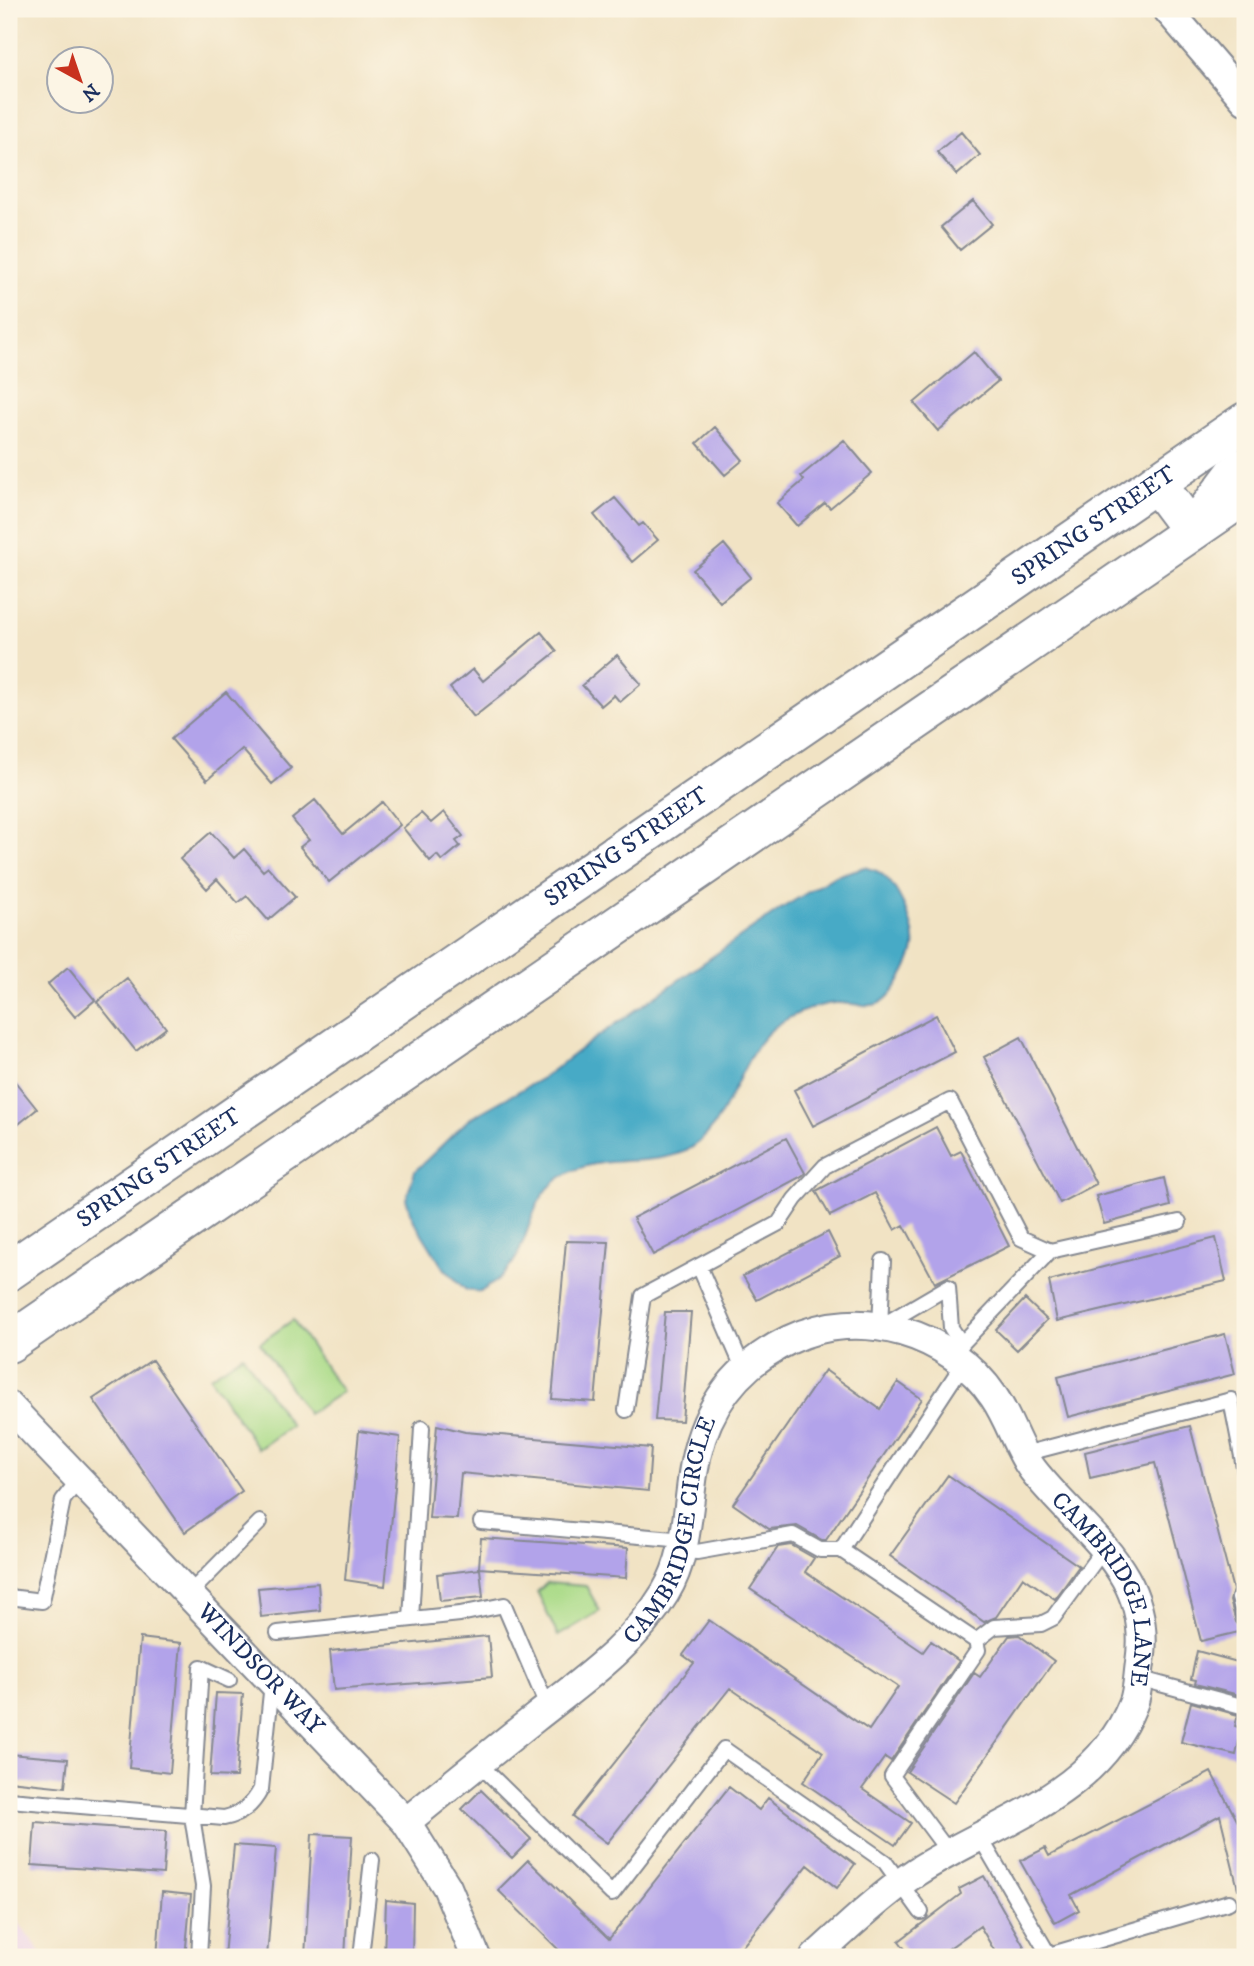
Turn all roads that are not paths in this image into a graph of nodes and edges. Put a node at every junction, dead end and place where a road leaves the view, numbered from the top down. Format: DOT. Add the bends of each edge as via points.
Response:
graph roads {
  1 [pos="1167,9"];
  2 [pos="1245,100"];
  3 [pos="1245,422"];
  4 [pos="1245,467"];
  5 [pos="1156,483"];
  6 [pos="1245,495"];
  7 [pos="1192,531"];
  8 [pos="651,829"];
  9 [pos="685,878"];
  10 [pos="1179,1222"];
  11 [pos="1050,1251"];
  12 [pos="883,1261"];
  13 [pos="699,1266"];
  14 [pos="9,1270"];
  15 [pos="880,1327"];
  16 [pos="9,1343"];
  17 [pos="959,1354"];
  18 [pos="743,1368"];
  19 [pos="9,1406"];
  20 [pos="626,1410"];
  21 [pos="422,1428"];
  22 [pos="1024,1454"];
  23 [pos="1245,1472"];
  24 [pos="80,1478"];
  25 [pos="260,1522"];
  26 [pos="481,1522"];
  27 [pos="683,1546"];
  28 [pos="1105,1546"];
  29 [pos="841,1550"];
  30 [pos="1245,1587"];
  31 [pos="189,1594"];
  32 [pos="9,1597"];
  33 [pos="411,1619"];
  34 [pos="1245,1619"];
  35 [pos="278,1633"];
  36 [pos="976,1641"];
  37 [pos="1138,1678"];
  38 [pos="229,1680"];
  39 [pos="272,1681"];
  40 [pos="1245,1705"];
  41 [pos="548,1708"];
  42 [pos="478,1763"];
  43 [pos="9,1800"];
  44 [pos="192,1816"];
  45 [pos="406,1822"];
  46 [pos="980,1837"];
  47 [pos="950,1854"];
  48 [pos="372,1860"];
  49 [pos="900,1884"];
  50 [pos="1229,1902"];
  51 [pos="921,1912"];
  52 [pos="1050,1956"];
  53 [pos="199,1957"];
  54 [pos="361,1957"];
  55 [pos="477,1957"];
  56 [pos="815,1957"];
  1 -- 2 [label="street"];
  3 -- 5 [label="main road, SPRING STREET"];
  4 -- 7 [label="main road"];
  5 -- 7 [label="main road"];
  5 -- 8 [label="main road, SPRING STREET"];
  6 -- 7 [label="main road"];
  7 -- 9 [label="main road"];
  8 -- 9 [label="main road"];
  8 -- 14 [label="main road, SPRING STREET"];
  9 -- 16 [label="main road"];
  10 -- 11 [label="lane"];
  11 -- 13 [label="lane" via="1021,1238 950,1101 825,1166 779,1223"];
  11 -- 17 [label="lane"];
  12 -- 15 [label="lane"];
  13 -- 18 [label="lane"];
  13 -- 20 [label="lane" via="643,1296"];
  15 -- 17 [label="street, CAMBRIDGE CIRCLE" via="901,1329"];
  15 -- 17 [label="lane" via="948,1287 951,1328"];
  15 -- 18 [label="street, CAMBRIDGE CIRCLE" via="850,1324 794,1337"];
  17 -- 22 [label="street, CAMBRIDGE LANE" via="993,1395"];
  17 -- 29 [label="lane"];
  18 -- 27 [label="street, CAMBRIDGE CIRCLE" via="700,1437"];
  19 -- 24 [label="street, WINDSOR WAY"];
  21 -- 33 [label="lane"];
  22 -- 23 [label="lane" via="1231,1400"];
  22 -- 28 [label="street, CAMBRIDGE LANE" via="1058,1500"];
  24 -- 31 [label="street, WINDSOR WAY"];
  24 -- 32 [label="lane" via="63,1500 41,1601"];
  25 -- 31 [label="lane"];
  26 -- 27 [label="lane"];
  27 -- 29 [label="lane" via="697,1552 793,1535 820,1550"];
  27 -- 41 [label="street, CAMBRIDGE CIRCLE" via="669,1588 644,1627"];
  28 -- 36 [label="lane" via="1053,1618 1041,1624 994,1627"];
  28 -- 37 [label="street, CAMBRIDGE LANE" via="1134,1593 1143,1643"];
  29 -- 36 [label="lane"];
  30 -- 34 [label="lane" via="1240,1598"];
  31 -- 39 [label="street, WINDSOR WAY"];
  33 -- 35 [label="lane"];
  33 -- 41 [label="lane" via="504,1605"];
  36 -- 47 [label="lane" via="978,1650 892,1776"];
  37 -- 40 [label="lane"];
  37 -- 46 [label="street, CAMBRIDGE LANE" via="1134,1702 1110,1745 1087,1772"];
  38 -- 44 [label="lane" via="201,1667"];
  39 -- 44 [label="lane" via="261,1789 254,1803 238,1815 224,1818"];
  39 -- 45 [label="street, WINDSOR WAY"];
  41 -- 42 [label="street, CAMBRIDGE CIRCLE"];
  42 -- 45 [label="street, CAMBRIDGE CIRCLE"];
  42 -- 49 [label="lane" via="612,1894 724,1749 885,1862"];
  43 -- 44 [label="lane"];
  44 -- 53 [label="lane" via="203,1886"];
  45 -- 55 [label="street, WINDSOR WAY" via="447,1887"];
  46 -- 47 [label="street, CAMBRIDGE LANE"];
  46 -- 52 [label="lane"];
  47 -- 49 [label="street, CAMBRIDGE LANE"];
  48 -- 54 [label="lane"];
  49 -- 51 [label="lane"];
  49 -- 56 [label="street, CAMBRIDGE LANE"];
  50 -- 52 [label="lane"];
}
